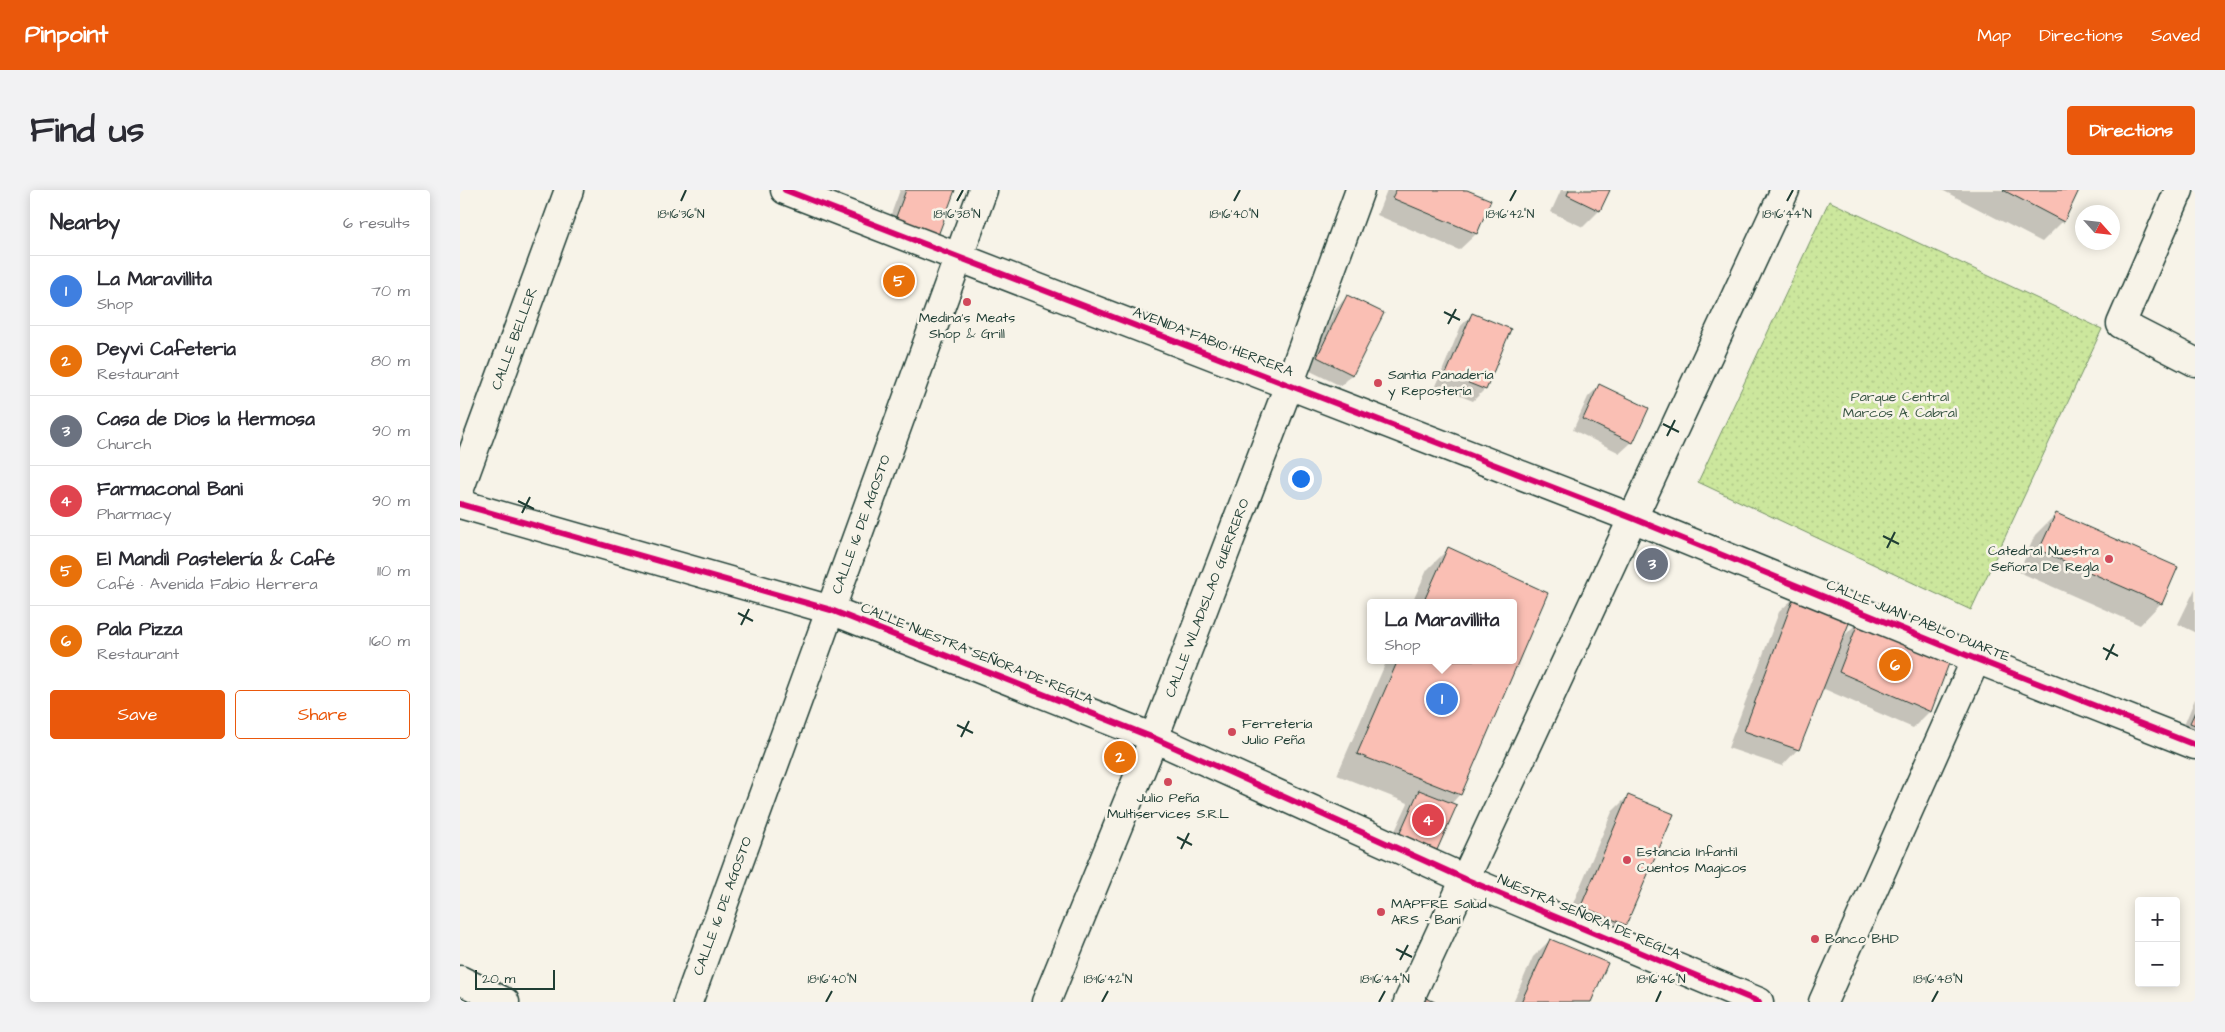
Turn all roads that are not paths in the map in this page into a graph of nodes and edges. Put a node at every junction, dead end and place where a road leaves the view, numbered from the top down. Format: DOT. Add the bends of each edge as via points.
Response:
graph roads {
  1 [pos="569,190"];
  2 [pos="785,190"];
  3 [pos="983,190"];
  4 [pos="1360,190"];
  5 [pos="1785,190"];
  6 [pos="2179,190"];
  7 [pos="959,257"];
  8 [pos="2195,362"];
  9 [pos="1289,385"];
  10 [pos="460,488"];
  11 [pos="460,504"];
  12 [pos="1632,518"];
  13 [pos="831,610"];
  14 [pos="1976,659"];
  15 [pos="1154,738"];
  16 [pos="2195,745"];
  17 [pos="1465,878"];
  18 [pos="460,980"];
  19 [pos="505,1002"];
  20 [pos="688,1002"];
  21 [pos="1046,1002"];
  22 [pos="1408,1002"];
  23 [pos="1759,1002"];
  24 [pos="1823,1002"];
  1 -- 10 [label="street, CALLE BELLER"];
  2 -- 7 [label="street, AVENIDA FABIO HERRERA"];
  3 -- 7 [label="street, CALLE 16 DE AGOSTO"];
  4 -- 9 [label="street, CALLE WLADISLAO GUERRERO"];
  5 -- 12 [label="street"];
  6 -- 8 [label="street" via="2121,324"];
  7 -- 9 [label="street, AVENIDA FABIO HERRERA"];
  7 -- 13 [label="street, CALLE 16 DE AGOSTO"];
  9 -- 12 [label="street, AVENIDA FABIO HERRERA"];
  9 -- 15 [label="street, CALLE WLADISLAO GUERRERO"];
  11 -- 13 [label="street, CALLE NUESTRA SEÑORA DE REGLA"];
  12 -- 14 [label="street, CALLE JUAN PABLO DUARTE"];
  12 -- 17 [label="street"];
  13 -- 15 [label="street, CALLE NUESTRA SEÑORA DE REGLA"];
  13 -- 20 [label="street, CALLE 16 DE AGOSTO"];
  14 -- 16 [label="street, CALLE JUAN PABLO DUARTE"];
  14 -- 24 [label="street"];
  15 -- 17 [label="street, CALLE NUESTRA SEÑORA DE REGLA"];
  15 -- 21 [label="street, CALLE WLADISLAO GUERRERO"];
  17 -- 22 [label="street"];
  17 -- 23 [label="street, NUESTRA SEÑORA DE REGLA"];
  18 -- 19 [label="street"];
}
